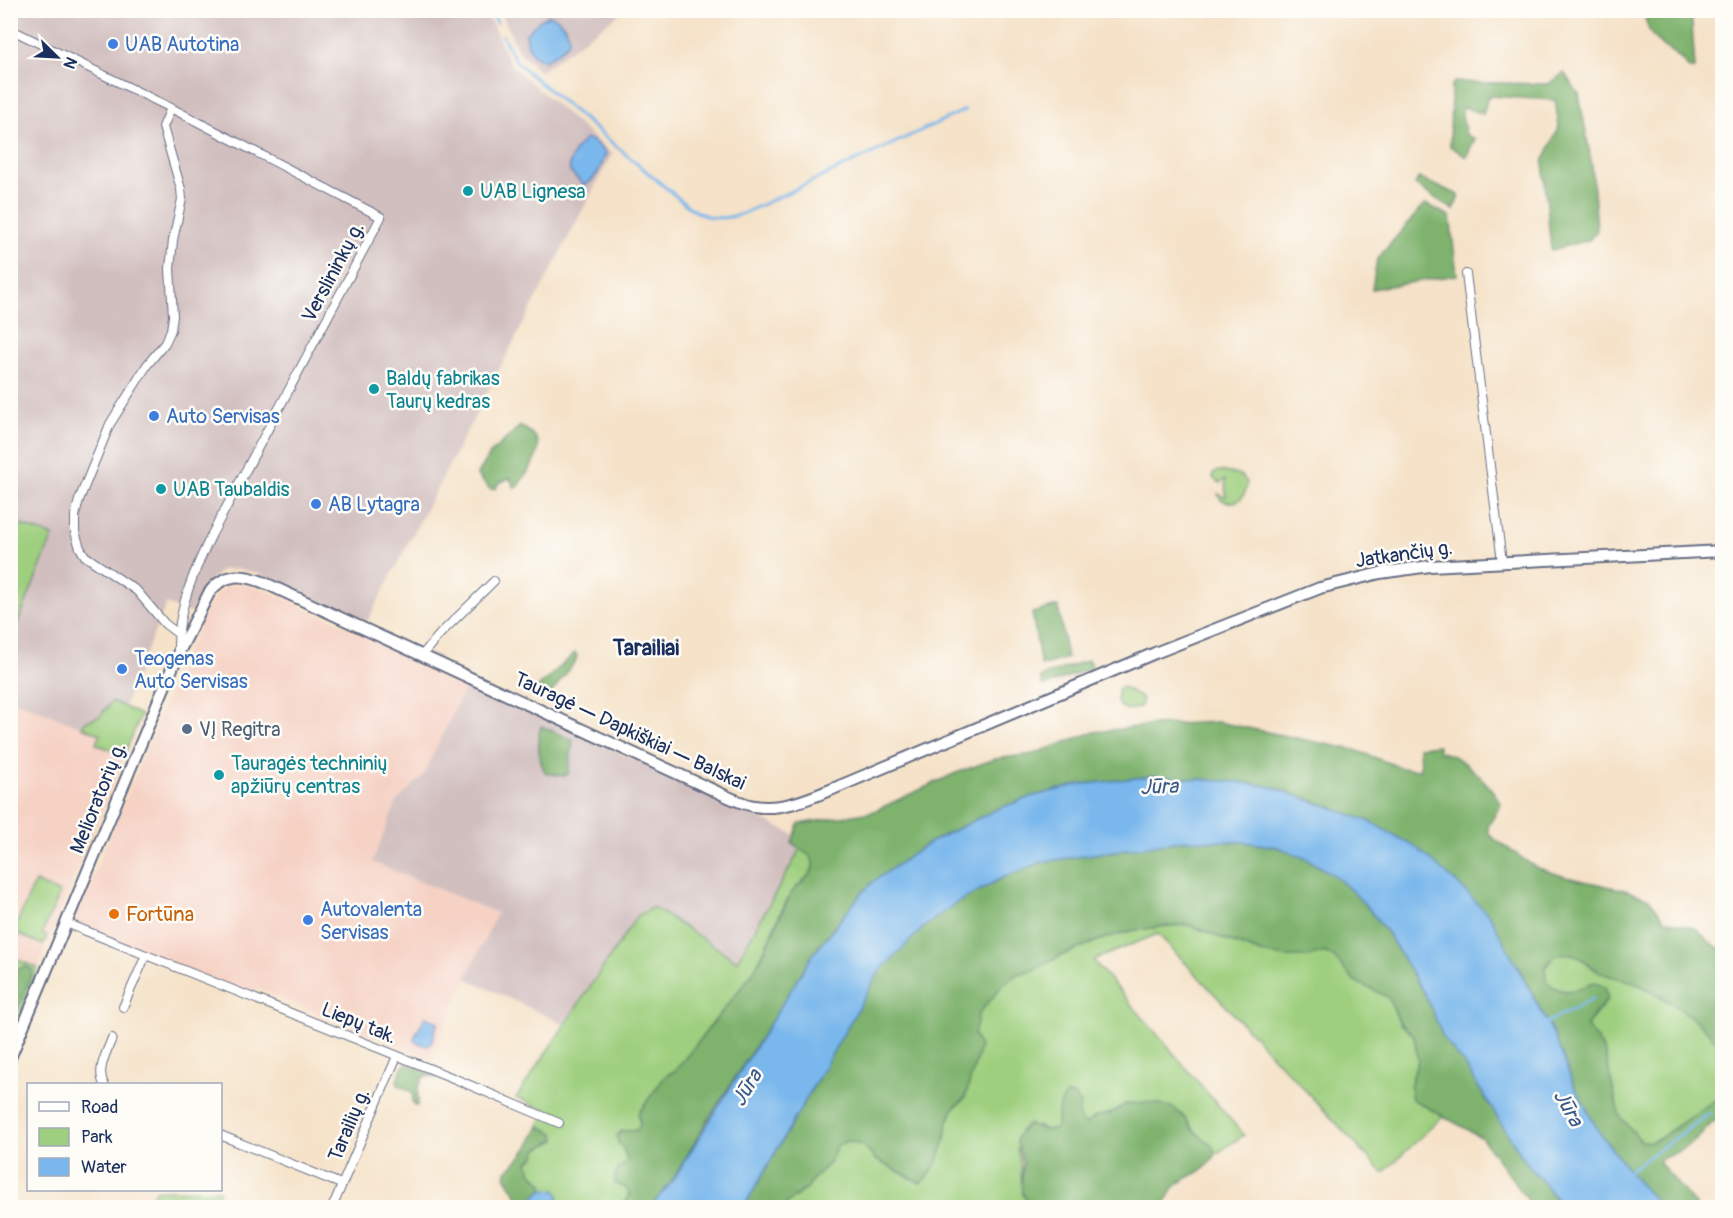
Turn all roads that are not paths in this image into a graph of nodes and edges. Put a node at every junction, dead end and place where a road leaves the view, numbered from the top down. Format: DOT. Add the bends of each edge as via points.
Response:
graph roads {
  1 [pos="10,29"];
  2 [pos="171,108"];
  3 [pos="1466,274"];
  4 [pos="1722,552"];
  5 [pos="1502,562"];
  6 [pos="244,576"];
  7 [pos="494,581"];
  8 [pos="177,633"];
  9 [pos="178,654"];
  10 [pos="422,655"];
  11 [pos="1107,673"];
  12 [pos="66,923"];
  13 [pos="146,955"];
  14 [pos="123,1007"];
  15 [pos="112,1038"];
  16 [pos="11,1056"];
  17 [pos="397,1056"];
  18 [pos="103,1083"];
  19 [pos="559,1122"];
  20 [pos="222,1136"];
  21 [pos="341,1184"];
  22 [pos="332,1208"];
  1 -- 2 [label="street, Verslininkų g."];
  2 -- 8 [label="street" via="163,127 182,199 170,269 171,330 110,424 79,500 75,532 85,556 137,591"];
  2 -- 8 [label="street, Verslininkų g." via="381,217 212,534 186,594"];
  3 -- 5 [label="street"];
  4 -- 5 [label="main road, Jatkančių g."];
  5 -- 11 [label="main road, Jatkančių g." via="1401,569 1320,588"];
  6 -- 9 [label="main road, Melioratorių g." via="229,576 212,589"];
  6 -- 10 [label="main road, Tauragė — Dapkiškiai — Balskai"];
  7 -- 10 [label="street"];
  8 -- 9 [label="street, Verslininkų g."];
  9 -- 12 [label="main road, Melioratorių g."];
  10 -- 11 [label="main road, Tauragė — Dapkiškiai — Balskai" via="702,785 762,807 789,805 835,788"];
  12 -- 13 [label="street, Liepų tak."];
  12 -- 16 [label="main road, Melioratorių g."];
  13 -- 14 [label="street"];
  13 -- 17 [label="street, Liepų tak."];
  15 -- 18 [label="street" via="101,1071"];
  17 -- 19 [label="street, Liepų tak."];
  17 -- 21 [label="street, Tarailių g."];
  20 -- 21 [label="street"];
  21 -- 22 [label="street, Tarailių g."];
}
